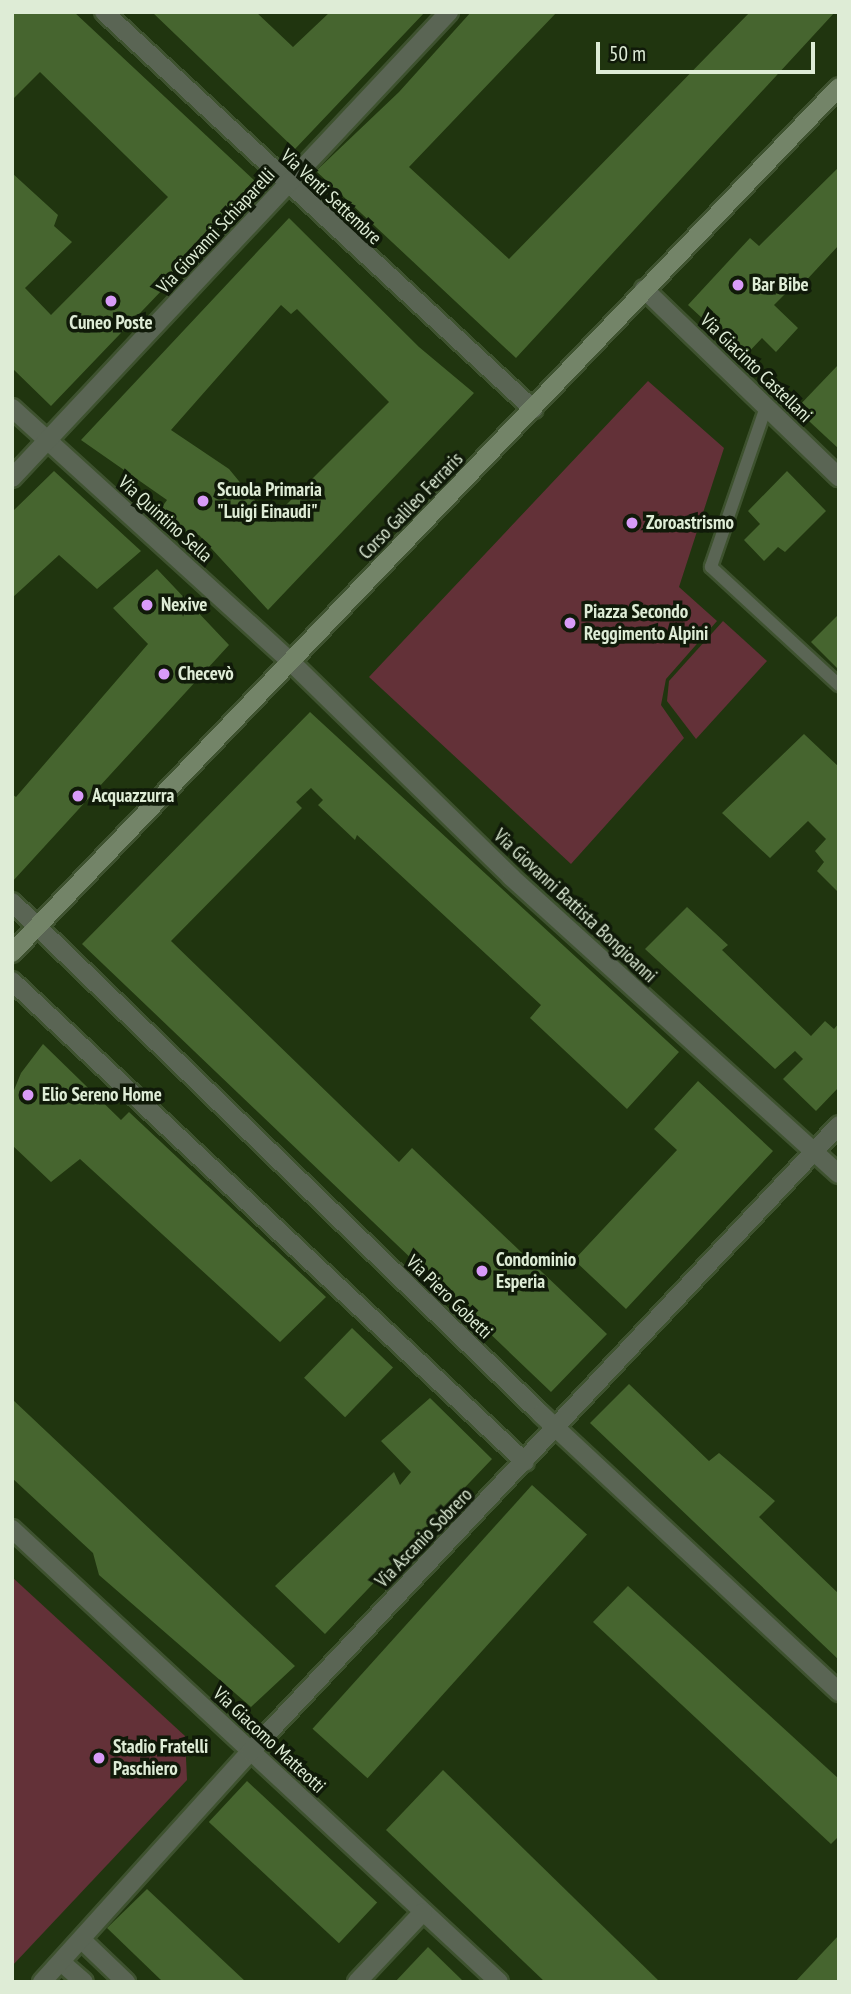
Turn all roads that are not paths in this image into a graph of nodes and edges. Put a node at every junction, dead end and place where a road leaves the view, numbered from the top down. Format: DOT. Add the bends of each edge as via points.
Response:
graph roads {
  1 [pos="104,12"];
  2 [pos="449,12"];
  3 [pos="839,87"];
  4 [pos="288,186"];
  5 [pos="643,289"];
  6 [pos="766,407"];
  7 [pos="12,408"];
  8 [pos="533,409"];
  9 [pos="48,442"];
  10 [pos="839,477"];
  11 [pos="12,478"];
  12 [pos="290,661"];
  13 [pos="839,685"];
  14 [pos="12,902"];
  15 [pos="38,925"];
  16 [pos="12,953"];
  17 [pos="12,981"];
  18 [pos="839,1125"];
  19 [pos="814,1152"];
  20 [pos="839,1174"];
  21 [pos="557,1430"];
  22 [pos="525,1462"];
  23 [pos="12,1528"];
  24 [pos="839,1692"];
  25 [pos="250,1752"];
  26 [pos="423,1912"];
  27 [pos="82,1940"];
  28 [pos="61,1962"];
  29 [pos="42,1982"];
  30 [pos="84,1982"];
  31 [pos="126,1982"];
  32 [pos="357,1982"];
  33 [pos="499,1982"];
  1 -- 4 [label="street, Via Venti Settembre"];
  2 -- 4 [label="street, Via Giovanni Schiaparelli"];
  3 -- 5 [label="street, Corso Galileo Ferraris"];
  4 -- 8 [label="street, Via Venti Settembre"];
  4 -- 9 [label="street, Via Giovanni Schiaparelli"];
  5 -- 6 [label="street, Via Giacinto Castellani"];
  5 -- 8 [label="street, Corso Galileo Ferraris"];
  6 -- 10 [label="street, Via Giacinto Castellani"];
  6 -- 13 [label="lane" via="710,567"];
  7 -- 9 [label="street, Via Quintino Sella"];
  8 -- 12 [label="street, Corso Galileo Ferraris"];
  9 -- 11 [label="street, Via Giovanni Schiaparelli"];
  9 -- 12 [label="street, Via Quintino Sella"];
  12 -- 15 [label="street, Corso Galileo Ferraris"];
  12 -- 19 [label="street, Via Giovanni Battista Bongioanni" via="511,877"];
  14 -- 15 [label="street, Via Piero Gobetti"];
  15 -- 16 [label="street, Corso Galileo Ferraris"];
  15 -- 21 [label="street, Via Piero Gobetti"];
  17 -- 22 [label="street"];
  18 -- 19 [label="street, Via Ascanio Sobrero"];
  19 -- 20 [label="street, Via Giovanni Battista Bongioanni"];
  19 -- 21 [label="street, Via Ascanio Sobrero"];
  21 -- 22 [label="street, Via Ascanio Sobrero"];
  21 -- 24 [label="street, Via Piero Gobetti"];
  22 -- 25 [label="street, Via Ascanio Sobrero"];
  23 -- 25 [label="street, Via Giacomo Matteotti"];
  25 -- 26 [label="street, Via Giacomo Matteotti"];
  25 -- 27 [label="street, Via Ascanio Sobrero"];
  26 -- 32 [label="street"];
  26 -- 33 [label="street, Via Giacomo Matteotti"];
  27 -- 28 [label="street, Via Ascanio Sobrero"];
  27 -- 31 [label="street"];
  28 -- 29 [label="street, Via Ascanio Sobrero"];
  28 -- 30 [label="street"];
}
